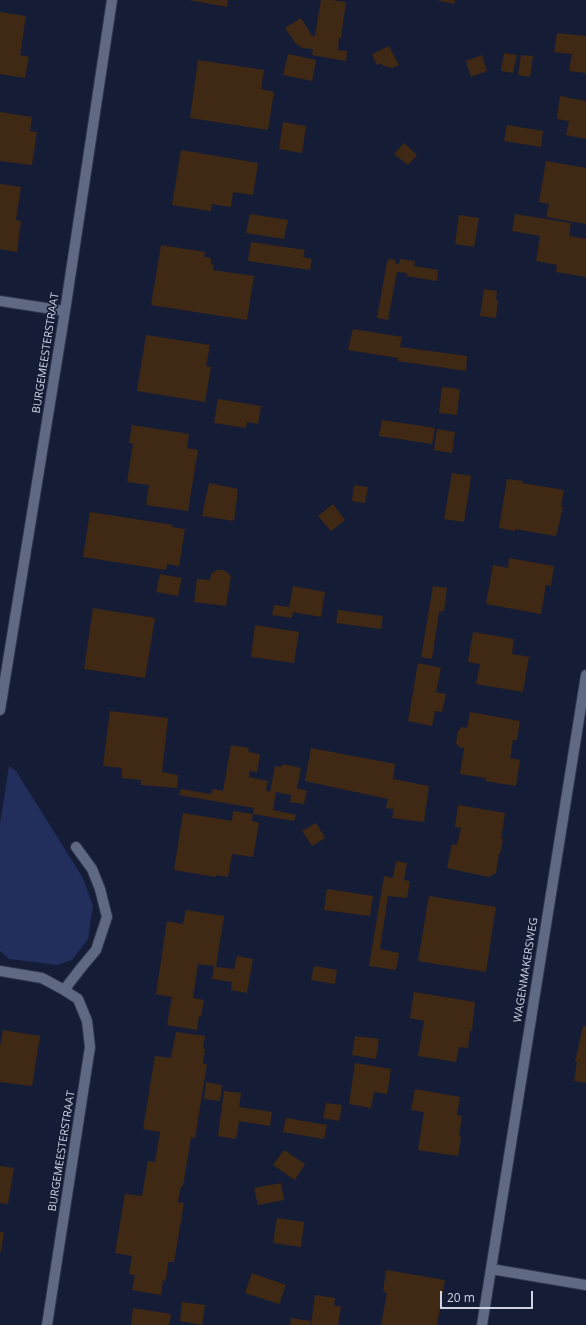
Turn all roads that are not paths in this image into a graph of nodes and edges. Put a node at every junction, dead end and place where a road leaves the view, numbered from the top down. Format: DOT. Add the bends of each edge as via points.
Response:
graph roads {
  1 [pos="112,0"];
  2 [pos="0,301"];
  3 [pos="65,311"];
  4 [pos="586,675"];
  5 [pos="0,710"];
  6 [pos="76,847"];
  7 [pos="0,971"];
  8 [pos="64,990"];
  9 [pos="491,1269"];
  10 [pos="586,1285"];
  11 [pos="47,1325"];
  12 [pos="482,1325"];
  1 -- 3 [label="street, BURGEMEESTERSTRAAT"];
  2 -- 3 [label="street"];
  3 -- 5 [label="street, BURGEMEESTERSTRAAT"];
  4 -- 9 [label="street, WAGENMAKERSWEG"];
  6 -- 8 [label="street" via="92,869 107,917 96,950"];
  7 -- 8 [label="street, BURGEMEESTERSTRAAT" via="42,978"];
  8 -- 11 [label="street, BURGEMEESTERSTRAAT" via="78,999 87,1021 90,1048"];
  9 -- 10 [label="street"];
  9 -- 12 [label="street, WAGENMAKERSWEG"];
}
